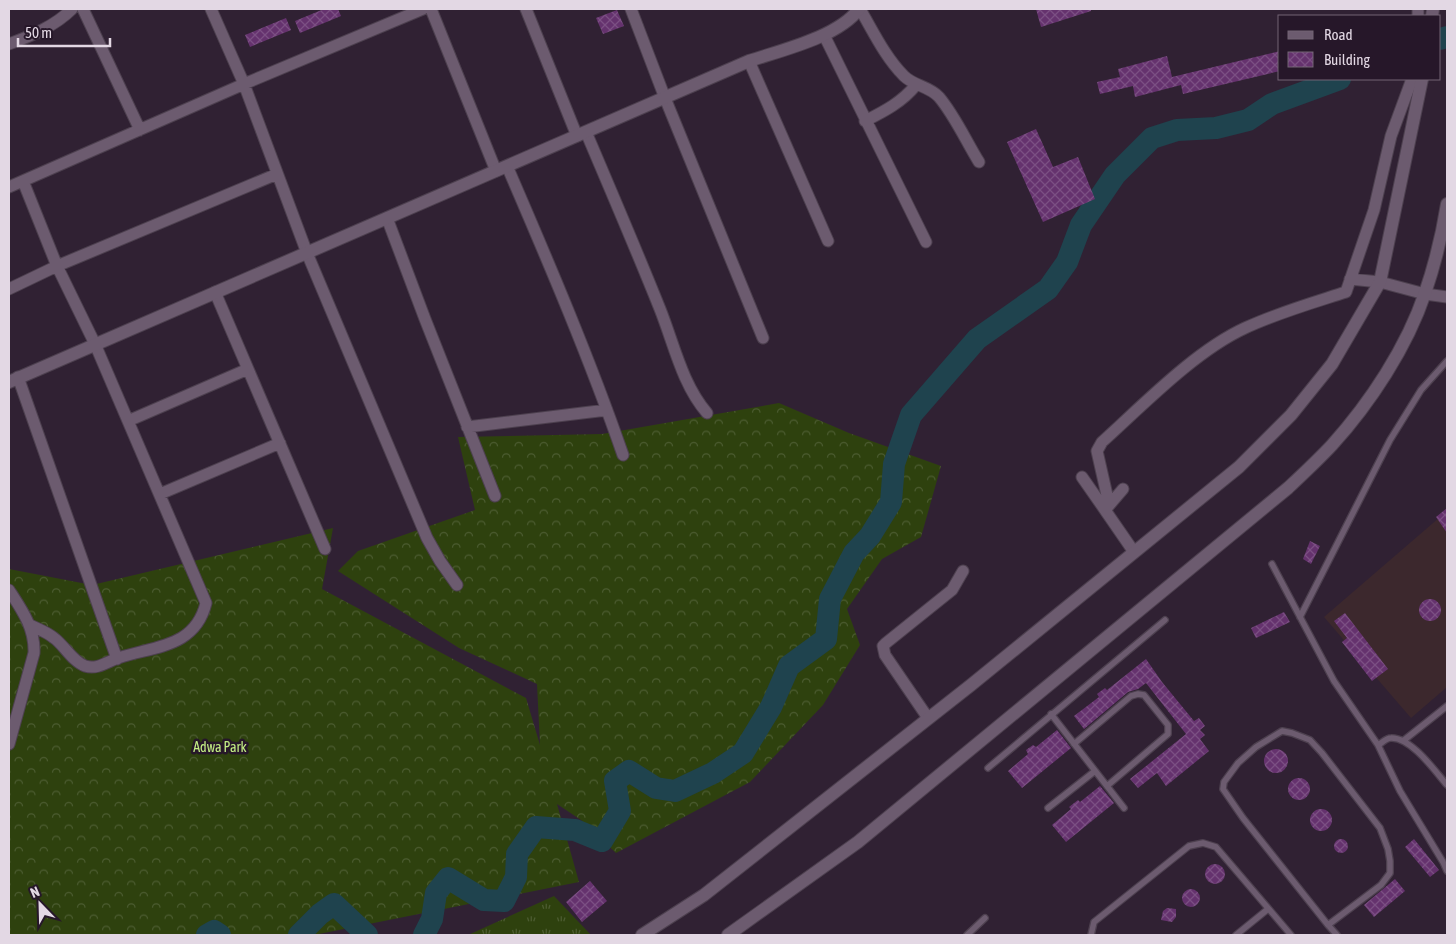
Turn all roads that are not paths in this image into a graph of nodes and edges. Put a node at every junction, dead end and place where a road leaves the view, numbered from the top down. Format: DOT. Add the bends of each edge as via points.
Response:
graph roads {
  1 [pos="72,9"];
  2 [pos="83,9"];
  3 [pos="211,9"];
  4 [pos="423,9"];
  5 [pos="431,9"];
  6 [pos="526,9"];
  7 [pos="631,9"];
  8 [pos="860,9"];
  9 [pos="824,35"];
  10 [pos="9,44"];
  11 [pos="749,61"];
  12 [pos="1412,80"];
  13 [pos="1422,80"];
  14 [pos="244,84"];
  15 [pos="916,85"];
  16 [pos="665,98"];
  17 [pos="865,121"];
  18 [pos="140,130"];
  19 [pos="581,134"];
  20 [pos="979,162"];
  21 [pos="501,168"];
  22 [pos="277,174"];
  23 [pos="23,181"];
  24 [pos="9,187"];
  25 [pos="1447,204"];
  26 [pos="387,218"];
  27 [pos="828,240"];
  28 [pos="926,242"];
  29 [pos="307,253"];
  30 [pos="57,266"];
  31 [pos="1350,279"];
  32 [pos="1380,282"];
  33 [pos="9,289"];
  34 [pos="215,292"];
  35 [pos="1425,294"];
  36 [pos="1447,297"];
  37 [pos="763,338"];
  38 [pos="95,344"];
  39 [pos="1447,362"];
  40 [pos="248,369"];
  41 [pos="14,379"];
  42 [pos="608,410"];
  43 [pos="707,413"];
  44 [pos="128,421"];
  45 [pos="468,427"];
  46 [pos="280,443"];
  47 [pos="623,455"];
  48 [pos="1082,477"];
  49 [pos="1123,488"];
  50 [pos="160,494"];
  51 [pos="495,496"];
  52 [pos="1107,507"];
  53 [pos="325,549"];
  54 [pos="1134,552"];
  55 [pos="1272,564"];
  56 [pos="963,571"];
  57 [pos="457,585"];
  58 [pos="9,590"];
  59 [pos="1300,617"];
  60 [pos="1165,620"];
  61 [pos="30,625"];
  62 [pos="117,658"];
  63 [pos="1447,706"];
  64 [pos="1051,714"];
  65 [pos="928,718"];
  66 [pos="1403,741"];
  67 [pos="9,744"];
  68 [pos="1074,744"];
  69 [pos="1378,745"];
  70 [pos="988,768"];
  71 [pos="1095,771"];
  72 [pos="1447,785"];
  73 [pos="1106,786"];
  74 [pos="1048,808"];
  75 [pos="1124,808"];
  76 [pos="1447,871"];
  77 [pos="1268,909"];
  78 [pos="985,918"];
  79 [pos="1328,925"];
  80 [pos="642,935"];
  81 [pos="728,935"];
  82 [pos="967,935"];
  83 [pos="1091,935"];
  84 [pos="1236,935"];
  85 [pos="1291,935"];
  86 [pos="1337,935"];
  1 -- 10 [label="street" via="33,35"];
  2 -- 18 [label="street"];
  3 -- 14 [label="street"];
  4 -- 14 [label="street"];
  5 -- 21 [label="street"];
  6 -- 19 [label="street"];
  7 -- 16 [label="street"];
  8 -- 9 [label="main road" via="852,18"];
  8 -- 15 [label="street" via="889,58"];
  9 -- 11 [label="main road"];
  9 -- 17 [label="street"];
  11 -- 16 [label="main road"];
  11 -- 27 [label="street"];
  12 -- 31 [label="street" via="1391,136 1374,210"];
  13 -- 32 [label="main road"];
  14 -- 18 [label="street"];
  14 -- 22 [label="street"];
  15 -- 17 [label="street" via="895,105"];
  15 -- 20 [label="street" via="927,88 944,103"];
  16 -- 19 [label="main road"];
  16 -- 37 [label="street"];
  17 -- 28 [label="street"];
  18 -- 23 [label="street"];
  19 -- 21 [label="main road"];
  19 -- 43 [label="street" via="661,311 678,361 697,401"];
  21 -- 26 [label="main road"];
  21 -- 42 [label="street" via="552,271"];
  22 -- 29 [label="street"];
  22 -- 30 [label="street"];
  23 -- 24 [label="street"];
  23 -- 30 [label="street"];
  25 -- 35 [label="main road"];
  26 -- 29 [label="main road"];
  26 -- 45 [label="street"];
  29 -- 34 [label="main road"];
  29 -- 57 [label="street" via="427,538"];
  30 -- 33 [label="street"];
  30 -- 38 [label="street"];
  31 -- 32 [label="street"];
  31 -- 52 [label="street" via="1346,292 1244,329 1205,352 1102,442 1097,452"];
  32 -- 35 [label="street"];
  32 -- 54 [label="main road" via="1332,364 1291,415 1239,467"];
  34 -- 38 [label="main road"];
  34 -- 40 [label="street"];
  35 -- 36 [label="street"];
  35 -- 81 [label="main road" via="1390,366 1361,410 1331,446 1288,488 858,842"];
  38 -- 41 [label="main road"];
  38 -- 44 [label="street"];
  39 -- 59 [label="lane" via="1421,390 1390,440"];
  40 -- 44 [label="street"];
  40 -- 46 [label="street"];
  41 -- 62 [label="street"];
  42 -- 45 [label="street"];
  42 -- 47 [label="street"];
  44 -- 50 [label="street"];
  45 -- 51 [label="street"];
  46 -- 50 [label="street"];
  46 -- 53 [label="street"];
  48 -- 52 [label="street"];
  49 -- 52 [label="street"];
  50 -- 62 [label="street" via="206,603 204,612 188,634 172,643"];
  52 -- 54 [label="street"];
  54 -- 65 [label="main road"];
  55 -- 59 [label="lane"];
  56 -- 65 [label="street" via="952,590 884,646 885,655"];
  58 -- 61 [label="street"];
  59 -- 69 [label="lane" via="1334,681"];
  60 -- 64 [label="lane"];
  61 -- 62 [label="street" via="53,637 82,665 93,668"];
  61 -- 67 [label="street" via="34,653"];
  63 -- 66 [label="lane"];
  64 -- 68 [label="lane"];
  64 -- 70 [label="lane"];
  65 -- 80 [label="main road" via="704,895"];
  66 -- 69 [label="lane" via="1388,738"];
  66 -- 72 [label="lane" via="1410,744"];
  68 -- 71 [label="lane"];
  68 -- 73 [label="lane" via="1131,696 1138,694 1144,695 1168,726 1168,734"];
  69 -- 76 [label="lane"];
  71 -- 73 [label="lane"];
  71 -- 74 [label="lane"];
  73 -- 75 [label="lane"];
  77 -- 83 [label="lane" via="1216,847 1204,843 1189,846 1094,922"];
  77 -- 84 [label="lane"];
  77 -- 85 [label="lane"];
  78 -- 82 [label="lane"];
  79 -- 79 [label="lane" via="1223,789 1224,782 1238,763 1282,731 1310,740 1316,746 1380,828 1388,849 1390,873 1381,885"];
  79 -- 86 [label="lane"];
}
